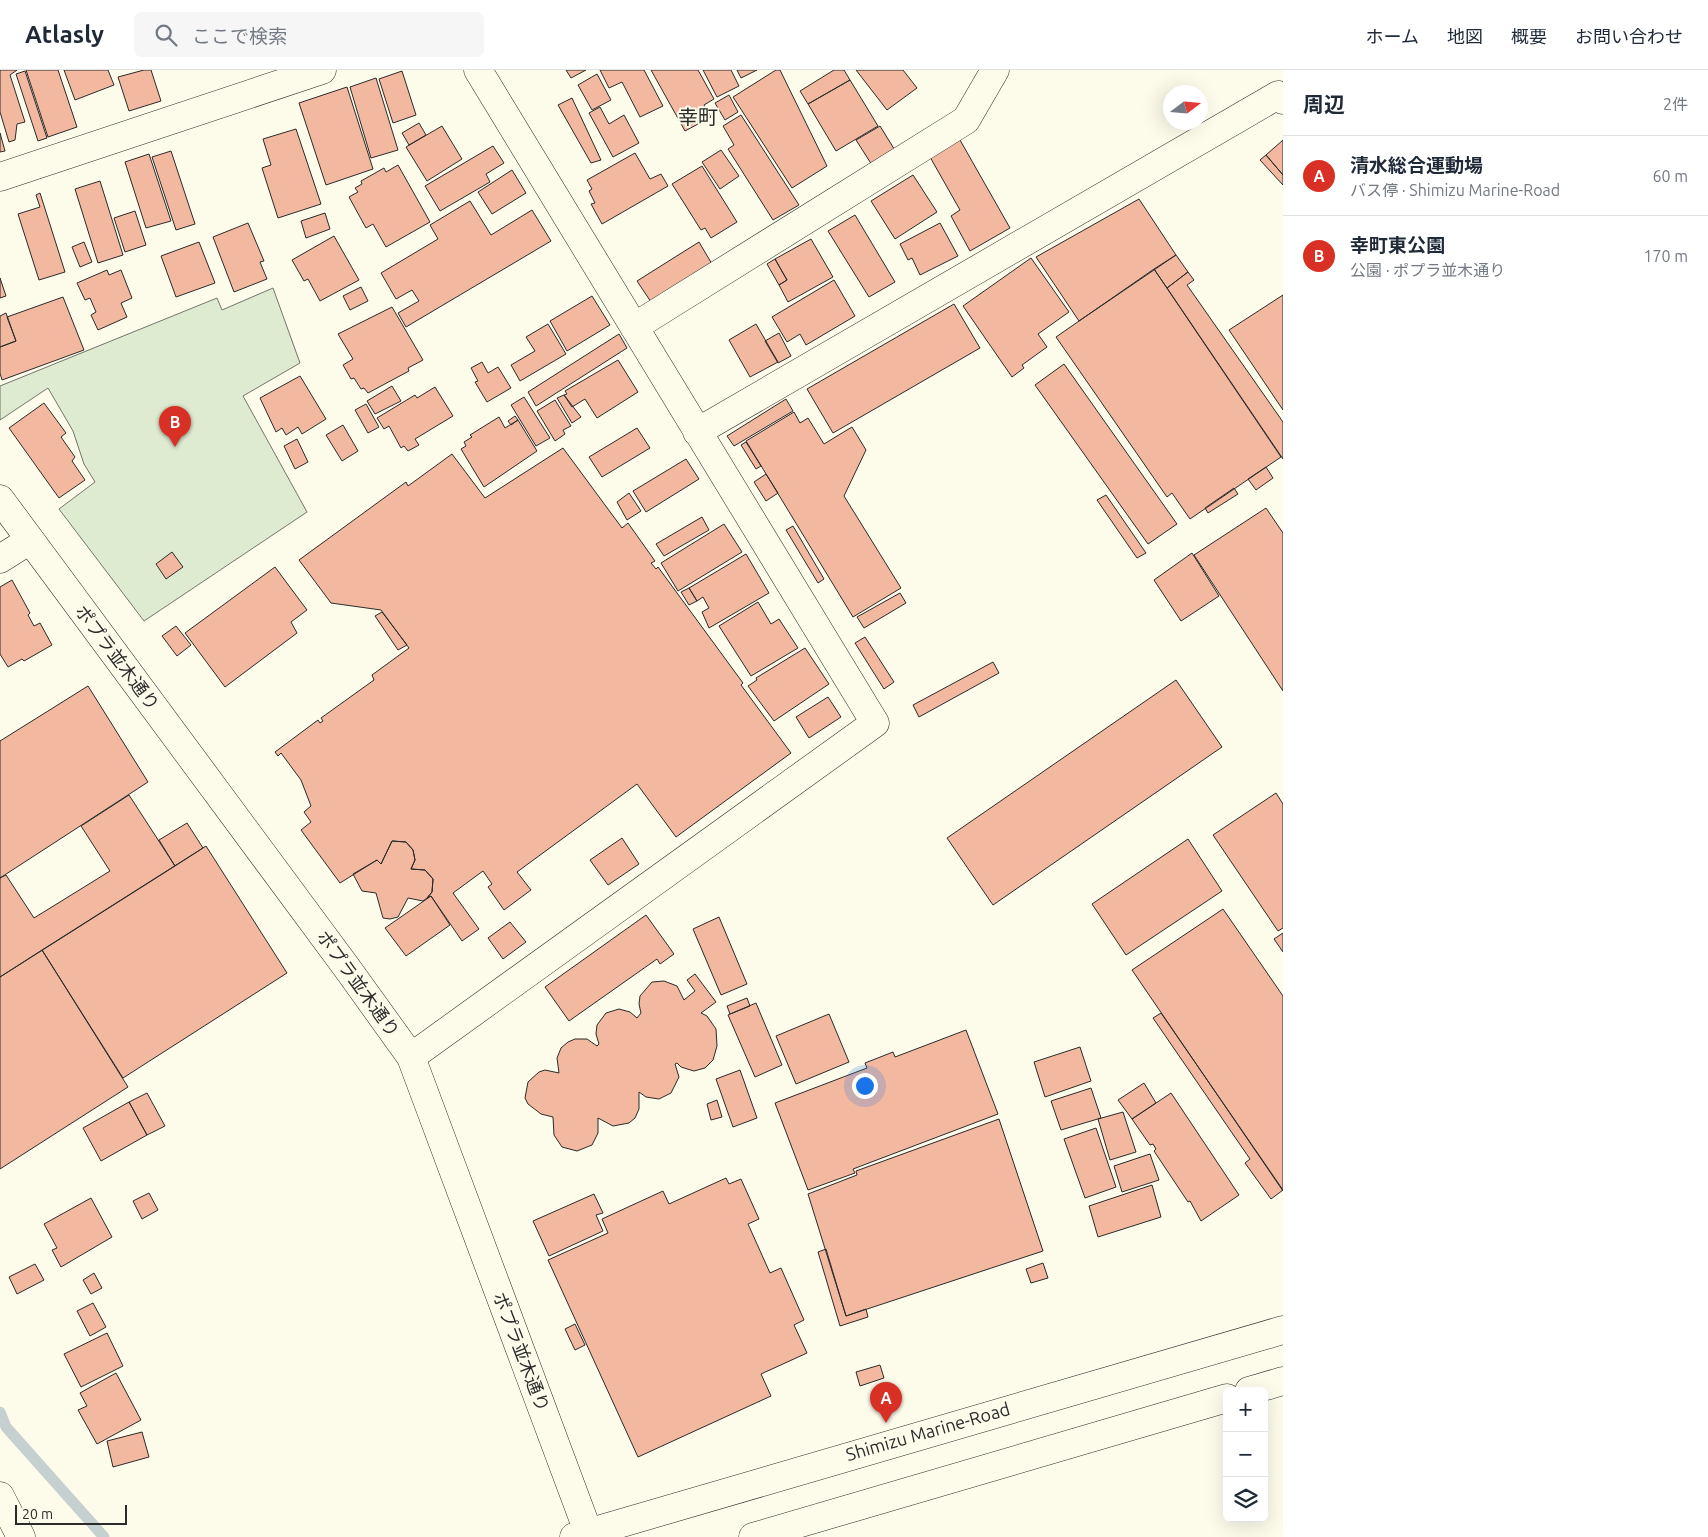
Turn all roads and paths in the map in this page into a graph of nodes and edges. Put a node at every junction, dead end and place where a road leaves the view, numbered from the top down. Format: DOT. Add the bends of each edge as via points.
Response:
graph roads {
  1 [pos="322,70"];
  2 [pos="478,70"];
  3 [pos="995,70"];
  4 [pos="1283,100"];
  5 [pos="0,177"];
  6 [pos="634,327"];
  7 [pos="698,432"];
  8 [pos="0,499"];
  9 [pos="30,540"];
  10 [pos="0,559"];
  11 [pos="410,1058"];
  12 [pos="1283,1330"];
  13 [pos="1283,1380"];
  14 [pos="1261,1387"];
  15 [pos="1223,1399"];
  16 [pos="0,1496"];
  17 [pos="584,1536"];
  18 [pos="21,1537"];
  19 [pos="753,1537"];
  1 -- 5 [label="main road"];
  2 -- 6 [label="main road"];
  3 -- 6 [label="main road" via="966,120"];
  4 -- 7 [label="main road" via="1278,95"];
  6 -- 7 [label="main road"];
  7 -- 11 [label="main road" via="875,723"];
  8 -- 9 [label="main road, ポプラ並木通り"];
  9 -- 10 [label="main road"];
  9 -- 11 [label="main road, ポプラ並木通り"];
  11 -- 17 [label="main road, ポプラ並木通り"];
  12 -- 17 [label="main road, Shimizu Marine-Road"];
  13 -- 14 [label="main road"];
  15 -- 19 [label="main road"];
  16 -- 18 [label="main road"];
}
